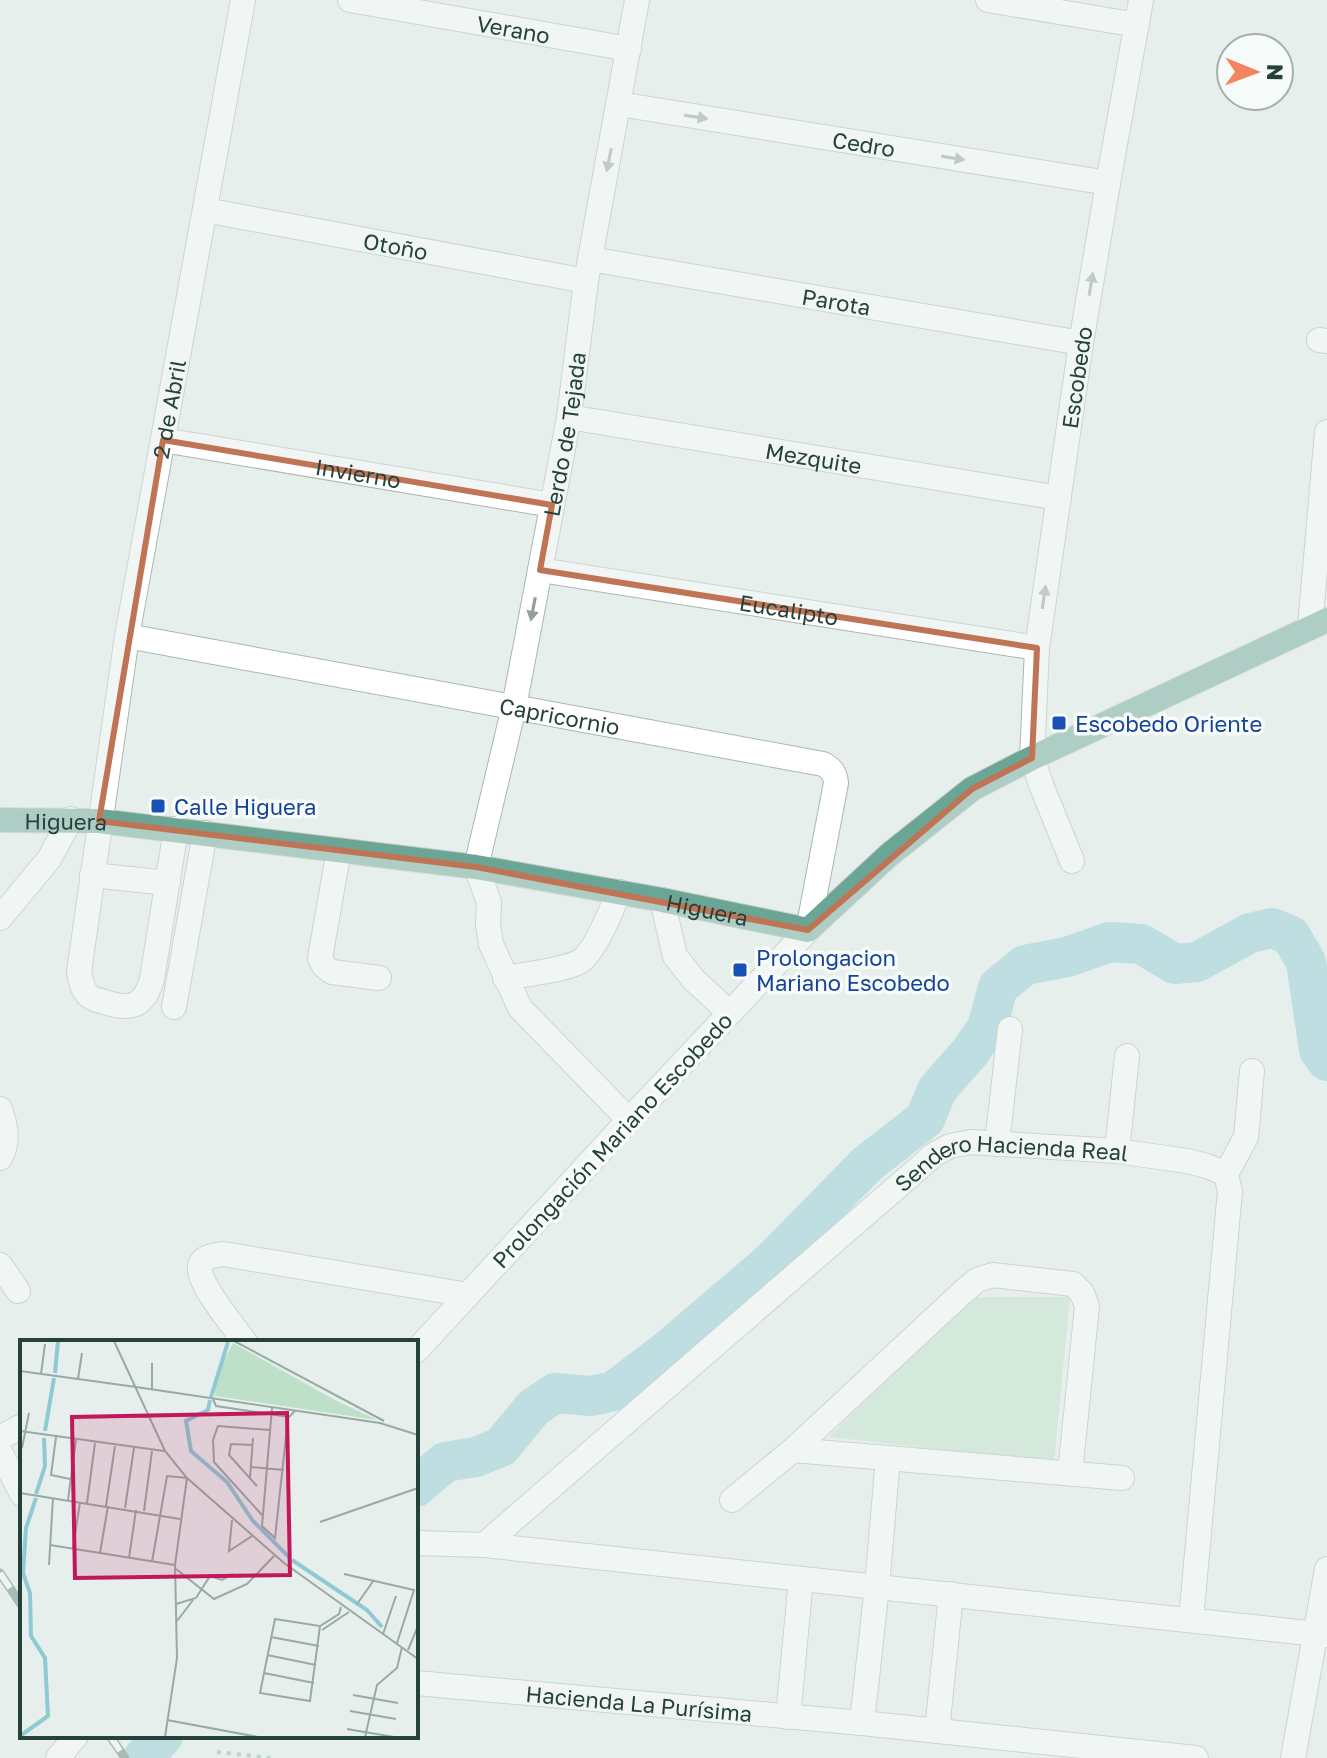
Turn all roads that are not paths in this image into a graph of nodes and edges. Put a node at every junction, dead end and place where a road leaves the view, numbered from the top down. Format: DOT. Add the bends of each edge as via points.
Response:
graph roads {
  1 [pos="243,0"];
  2 [pos="350,0"];
  3 [pos="637,0"];
  4 [pos="988,0"];
  5 [pos="1141,0"];
  6 [pos="1137,25"];
  7 [pos="629,49"];
  8 [pos="619,104"];
  9 [pos="1108,183"];
  10 [pos="205,210"];
  11 [pos="588,270"];
  12 [pos="1081,343"];
  13 [pos="569,417"];
  14 [pos="1327,432"];
  15 [pos="163,440"];
  16 [pos="1059,498"];
  17 [pos="552,505"];
  18 [pos="540,570"];
  19 [pos="1318,623"];
  20 [pos="127,636"];
  21 [pos="1037,648"];
  22 [pos="514,707"];
  23 [pos="1032,758"];
  24 [pos="71,819"];
  25 [pos="0,820"];
  26 [pos="99,821"];
  27 [pos="176,829"];
  28 [pos="205,833"];
  29 [pos="339,850"];
  30 [pos="1072,861"];
  31 [pos="476,867"];
  32 [pos="92,875"];
  33 [pos="168,883"];
  34 [pos="619,892"];
  35 [pos="662,900"];
  36 [pos="0,918"];
  37 [pos="808,930"];
  38 [pos="379,978"];
  39 [pos="505,978"];
  40 [pos="174,1007"];
  41 [pos="730,1013"];
  42 [pos="1010,1029"];
  43 [pos="1127,1056"];
  44 [pos="1252,1071"];
  45 [pos="0,1109"];
  46 [pos="629,1120"];
  47 [pos="997,1144"];
  48 [pos="1117,1151"];
  49 [pos="0,1158"];
  50 [pos="1226,1174"];
  51 [pos="0,1265"];
  52 [pos="18,1291"];
  53 [pos="468,1295"];
  54 [pos="244,1340"];
  55 [pos="418,1349"];
  56 [pos="20,1427"];
  57 [pos="0,1438"];
  58 [pos="793,1450"];
  59 [pos="0,1452"];
  60 [pos="888,1458"];
  61 [pos="1070,1473"];
  62 [pos="1122,1478"];
  63 [pos="20,1490"];
  64 [pos="732,1500"];
  65 [pos="418,1543"];
  66 [pos="484,1545"];
  67 [pos="1327,1569"];
  68 [pos="801,1579"];
  69 [pos="877,1586"];
  70 [pos="951,1594"];
  71 [pos="1191,1620"];
  72 [pos="1321,1634"];
  73 [pos="418,1683"];
  74 [pos="788,1717"];
  75 [pos="862,1723"];
  76 [pos="937,1731"];
  77 [pos="74,1738"];
  78 [pos="58,1758"];
  79 [pos="1196,1758"];
  80 [pos="1293,1758"];
  1 -- 10 [label="street, 2 de Abril"];
  2 -- 7 [label="street, Verano"];
  3 -- 7 [label="street, Lerdo de Tejada"];
  4 -- 6 [label="street"];
  5 -- 6 [label="street, Escobedo"];
  6 -- 9 [label="street, Escobedo"];
  7 -- 8 [label="street, Lerdo de Tejada"];
  8 -- 9 [label="street, Cedro, one-way"];
  8 -- 11 [label="street, Lerdo de Tejada, one-way"];
  12 -- 9 [label="street, Escobedo, one-way"];
  10 -- 11 [label="street, Otoño"];
  10 -- 15 [label="street, 2 de Abril"];
  11 -- 12 [label="street, Parota"];
  11 -- 13 [label="street, Lerdo de Tejada"];
  12 -- 16 [label="street, Escobedo"];
  13 -- 16 [label="street, Mezquite"];
  13 -- 17 [label="street, Lerdo de Tejada"];
  14 -- 19 [label="street"];
  15 -- 17 [label="street, Invierno"];
  15 -- 20 [label="street, 2 de Abril"];
  21 -- 16 [label="street, Escobedo, one-way"];
  17 -- 18 [label="street, Lerdo de Tejada"];
  18 -- 21 [label="street, Eucalipto"];
  18 -- 22 [label="street, Lerdo de Tejada, one-way"];
  19 -- 23 [label="main road"];
  20 -- 22 [label="street, Capricornio"];
  20 -- 26 [label="street, 2 de Abril"];
  21 -- 23 [label="street, Escobedo"];
  22 -- 31 [label="street, Lerdo de Tejada"];
  22 -- 37 [label="street, Capricornio" via="831,768 836,783"];
  23 -- 30 [label="street"];
  23 -- 37 [label="main road" via="972,789 889,855"];
  24 -- 25 [label="main road, Higuera"];
  24 -- 26 [label="main road, Higuera"];
  24 -- 36 [label="street" via="49,859"];
  26 -- 27 [label="main road, Higuera"];
  26 -- 32 [label="street, 2 de Abril"];
  27 -- 28 [label="main road, Higuera"];
  27 -- 33 [label="street, 2 de Abril"];
  28 -- 29 [label="main road, Higuera"];
  28 -- 40 [label="street"];
  29 -- 31 [label="main road, Higuera"];
  29 -- 38 [label="street" via="320,958 332,972"];
  31 -- 34 [label="main road, Higuera"];
  31 -- 39 [label="street" via="489,902 491,944"];
  32 -- 33 [label="street"];
  32 -- 33 [label="street, 2 de Abril" via="79,972 82,985 90,998 123,1008 142,1001 148,992"];
  34 -- 35 [label="main road, Higuera"];
  34 -- 39 [label="street" via="604,929 582,961"];
  35 -- 37 [label="main road, Higuera"];
  35 -- 41 [label="street" via="675,956"];
  37 -- 41 [label="street, Prolongación Mariano Escobedo"];
  39 -- 46 [label="street" via="520,1008"];
  41 -- 46 [label="street, Prolongación Mariano Escobedo"];
  42 -- 47 [label="street"];
  43 -- 48 [label="street"];
  44 -- 50 [label="street" via="1246,1137"];
  45 -- 49 [label="street" via="6,1126"];
  46 -- 53 [label="street, Prolongación Mariano Escobedo"];
  47 -- 48 [label="street, Sendero Hacienda Real"];
  47 -- 66 [label="street, Sendero Hacienda Real" via="971,1142 935,1154"];
  48 -- 50 [label="street, Sendero Hacienda Real" via="1187,1161"];
  50 -- 71 [label="street" via="1230,1191"];
  51 -- 52 [label="street"];
  53 -- 54 [label="street" via="223,1254 209,1256 200,1270 205,1286"];
  53 -- 55 [label="street, Prolongación Mariano Escobedo"];
  56 -- 57 [label="street"];
  58 -- 60 [label="street"];
  58 -- 61 [label="street" via="964,1291 993,1275 1073,1284 1082,1293 1087,1306"];
  58 -- 64 [label="street"];
  59 -- 63 [label="street"];
  60 -- 61 [label="street"];
  60 -- 69 [label="street"];
  61 -- 62 [label="street"];
  65 -- 66 [label="street"];
  66 -- 68 [label="street"];
  67 -- 72 [label="street"];
  68 -- 69 [label="street"];
  68 -- 74 [label="street"];
  69 -- 70 [label="street"];
  69 -- 75 [label="street"];
  70 -- 71 [label="street"];
  70 -- 76 [label="street"];
  71 -- 72 [label="street"];
  72 -- 80 [label="street"];
  73 -- 74 [label="street, Hacienda La Purísima"];
  74 -- 75 [label="street, Hacienda La Purísima"];
  75 -- 76 [label="street, Hacienda La Purísima"];
  76 -- 79 [label="street, Hacienda La Purísima"];
  77 -- 78 [label="street"];
}
